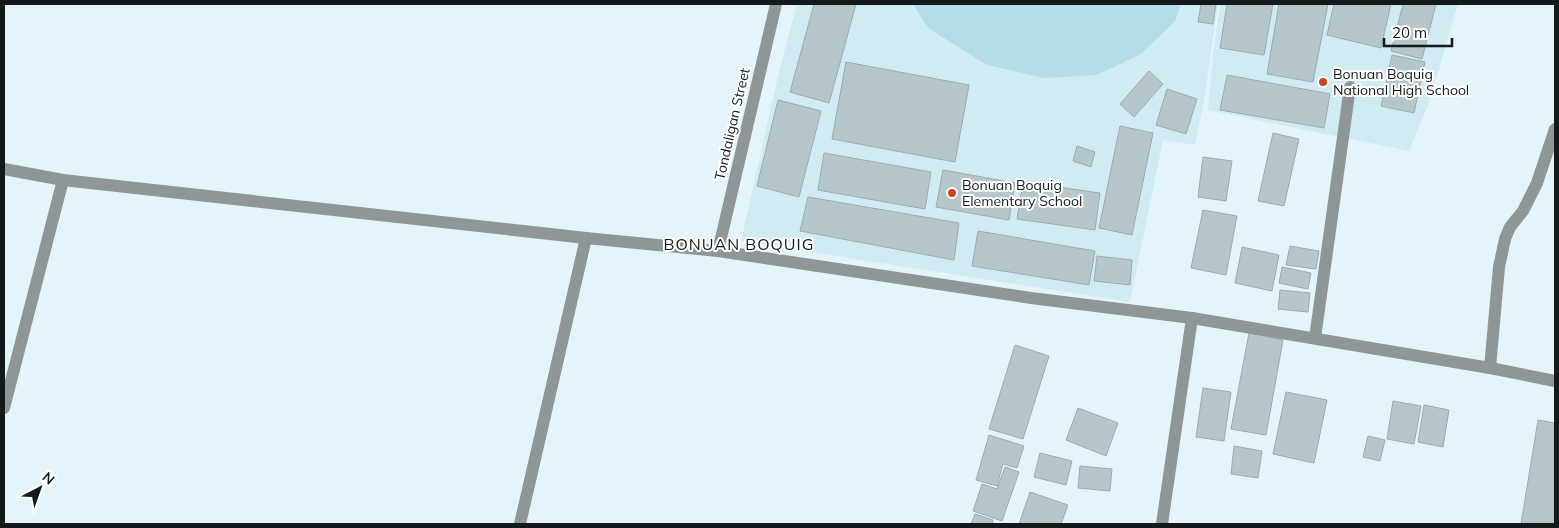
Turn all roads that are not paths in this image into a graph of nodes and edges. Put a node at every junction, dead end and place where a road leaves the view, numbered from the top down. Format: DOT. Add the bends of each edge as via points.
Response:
graph roads {
  1 [pos="776,4"];
  2 [pos="1350,87"];
  3 [pos="1555,129"];
  4 [pos="4,169"];
  5 [pos="63,180"];
  6 [pos="586,238"];
  7 [pos="718,251"];
  8 [pos="1192,318"];
  9 [pos="1315,338"];
  10 [pos="1490,368"];
  11 [pos="1555,381"];
  12 [pos="4,408"];
  13 [pos="520,524"];
  14 [pos="1162,524"];
  1 -- 7 [label="street, Tondaligan Street"];
  2 -- 9 [label="street"];
  3 -- 10 [label="street" via="1537,183 1505,239 1499,267"];
  4 -- 5 [label="street"];
  5 -- 6 [label="street"];
  5 -- 12 [label="street"];
  6 -- 7 [label="street"];
  6 -- 13 [label="street"];
  7 -- 8 [label="street"];
  8 -- 9 [label="street"];
  8 -- 14 [label="street"];
  9 -- 10 [label="street"];
  10 -- 11 [label="street"];
}
